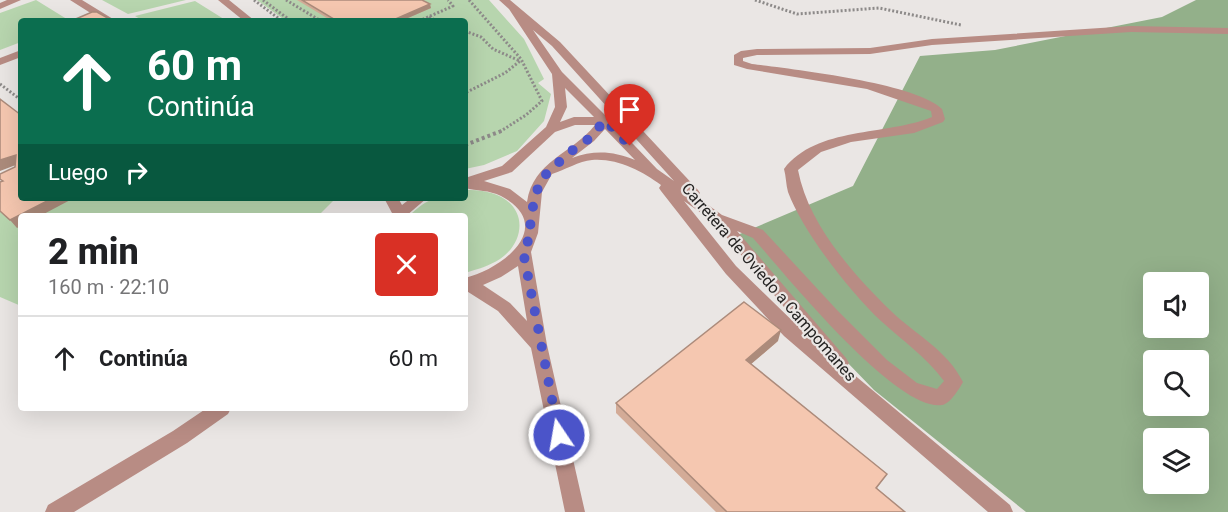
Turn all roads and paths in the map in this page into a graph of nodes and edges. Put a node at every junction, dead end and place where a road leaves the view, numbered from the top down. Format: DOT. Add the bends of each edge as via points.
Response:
graph roads {
  1 [pos="16,0"];
  2 [pos="75,0"];
  3 [pos="223,0"];
  4 [pos="254,0"];
  5 [pos="263,0"];
  6 [pos="286,0"];
  7 [pos="448,0"];
  8 [pos="469,0"];
  9 [pos="755,0"];
  10 [pos="509,4"];
  11 [pos="0,6"];
  12 [pos="428,17"];
  13 [pos="106,18"];
  14 [pos="246,18"];
  15 [pos="278,18"];
  16 [pos="287,18"];
  17 [pos="316,18"];
  18 [pos="969,27"];
  19 [pos="468,32"];
  20 [pos="1228,32"];
  21 [pos="18,54"];
  22 [pos="0,62"];
  23 [pos="582,72"];
  24 [pos="558,74"];
  25 [pos="0,84"];
  26 [pos="468,92"];
  27 [pos="18,98"];
  28 [pos="605,120"];
  29 [pos="551,129"];
  30 [pos="468,144"];
  31 [pos="658,155"];
  32 [pos="550,170"];
  33 [pos="654,173"];
  34 [pos="468,183"];
  35 [pos="468,184"];
  36 [pos="416,201"];
  37 [pos="401,213"];
  38 [pos="530,218"];
  39 [pos="717,218"];
  40 [pos="523,251"];
  41 [pos="468,282"];
  42 [pos="468,284"];
  43 [pos="539,345"];
  44 [pos="862,390"];
  45 [pos="218,411"];
  46 [pos="571,510"];
  47 [pos="56,512"];
  48 [pos="1003,512"];
  1 -- 11 [label="street"];
  2 -- 13 [label="street"];
  3 -- 14 [label="street"];
  4 -- 15 [label="path"];
  5 -- 16 [label="path"];
  6 -- 17 [label="path"];
  7 -- 12 [label="path" via="453,6"];
  8 -- 30 [label="path" via="519,54 542,101 529,115"];
  9 -- 18 [label="path" via="797,14 879,8"];
  10 -- 23 [label="street, Carretera de Oviedo a Campomanes"];
  10 -- 24 [label="street, Carretera de Oviedo a Campomanes"];
  19 -- 26 [label="path" via="492,49 520,61"];
  20 -- 39 [label="street" via="1131,29 932,42 870,51 745,52 738,57 738,63 751,67 858,85 912,98 936,109 939,119 914,129 849,138 816,149 791,169 795,191 813,226 843,269 886,316 935,356 954,382 940,398 910,389 881,365 758,234"];
  21 -- 22 [label="street"];
  23 -- 28 [label="street" via="581,86 602,108"];
  23 -- 31 [label="street, Carretera de Oviedo a Campomanes"];
  24 -- 28 [label="street, Carretera de Oviedo a Campomanes"];
  24 -- 29 [label="street" via="561,107"];
  25 -- 27 [label="path"];
  28 -- 29 [label="street" via="574,121"];
  28 -- 31 [label="street" via="629,132"];
  28 -- 32 [label="street" via="590,138"];
  28 -- 33 [label="street, Carretera de Oviedo a Campomanes"];
  29 -- 34 [label="street" via="507,168"];
  31 -- 39 [label="street, Carretera de Oviedo a Campomanes"];
  32 -- 33 [label="street" via="589,156 614,156"];
  32 -- 38 [label="street" via="540,180"];
  33 -- 39 [label="street"];
  33 -- 44 [label="street, Carretera de Oviedo a Campomanes" via="731,270 790,331"];
  35 -- 38 [label="street" via="511,195 524,205"];
  36 -- 37 [label="street"];
  38 -- 40 [label="street" via="531,235"];
  39 -- 44 [label="street, Carretera de Oviedo a Campomanes"];
  40 -- 41 [label="street" via="490,276"];
  40 -- 43 [label="street"];
  42 -- 43 [label="street" via="504,307"];
  43 -- 46 [label="street"];
  44 -- 48 [label="street"];
  45 -- 47 [label="street"];
}
